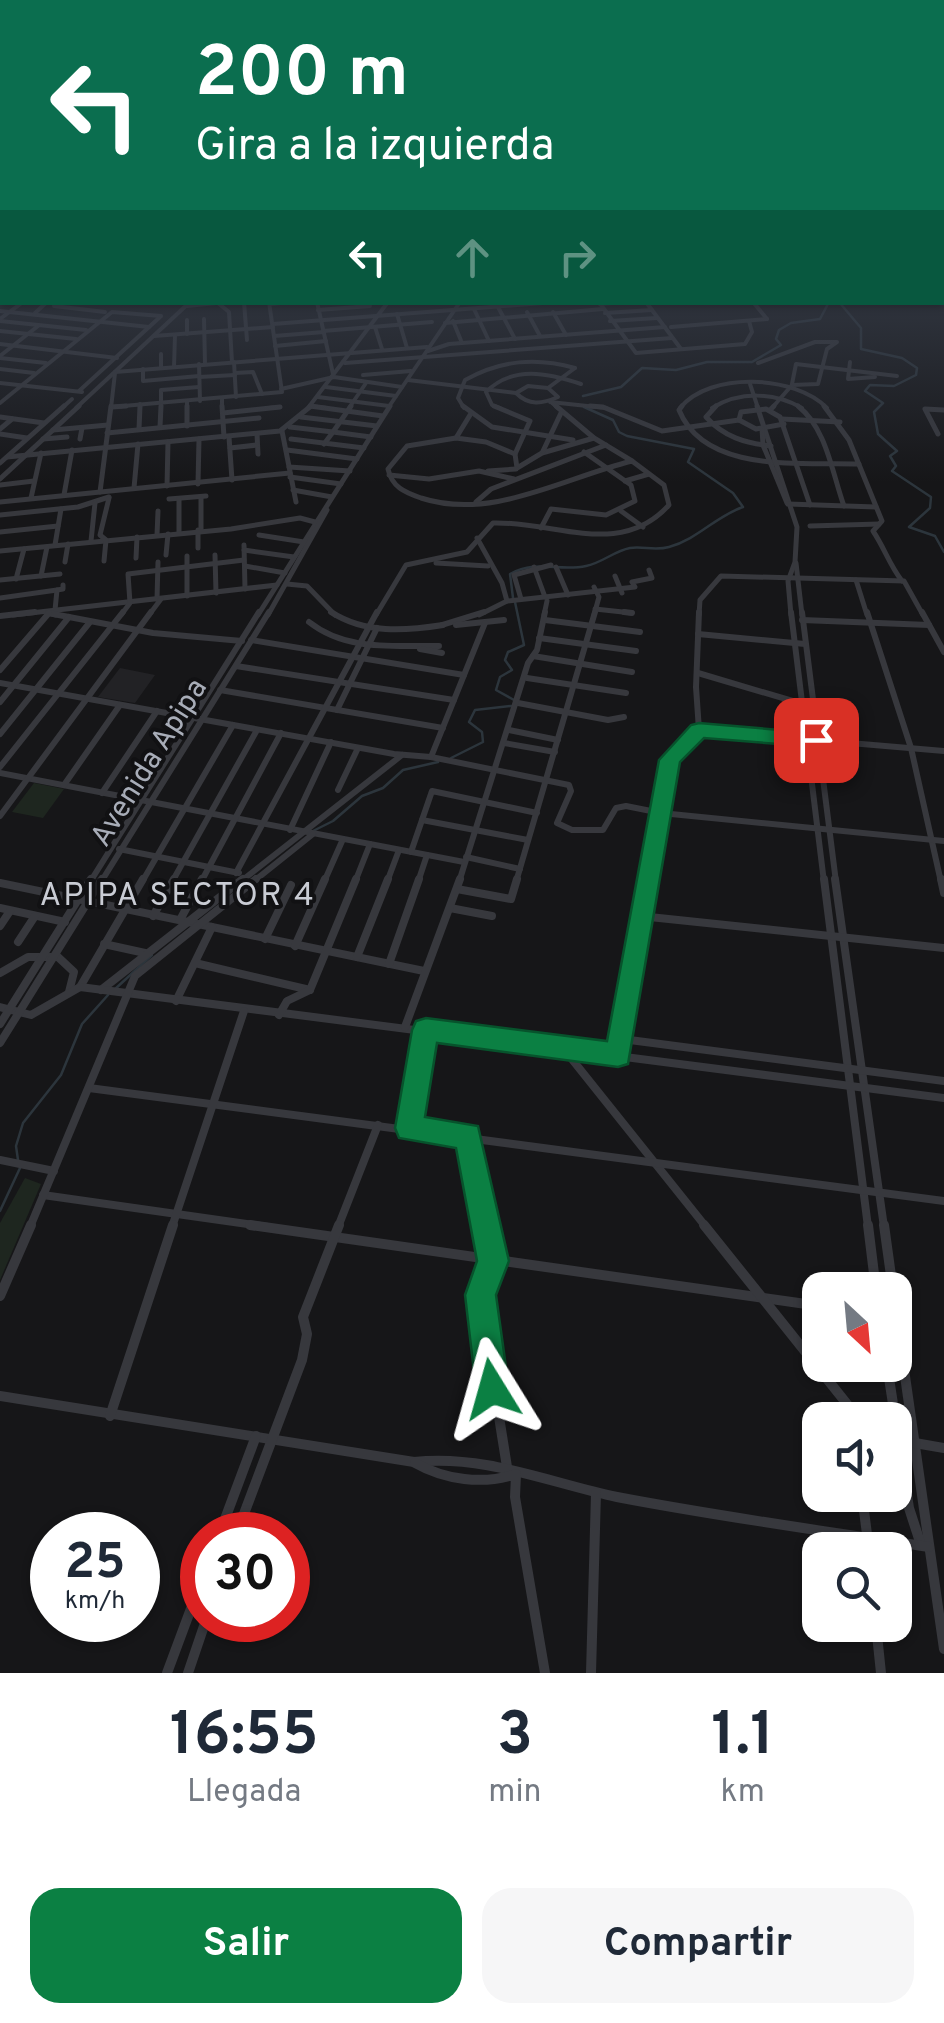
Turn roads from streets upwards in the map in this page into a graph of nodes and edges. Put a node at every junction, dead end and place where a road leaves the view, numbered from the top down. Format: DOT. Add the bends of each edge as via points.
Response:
graph roads {
  1 [pos="37,326"];
  2 [pos="49,326"];
  3 [pos="92,326"];
  4 [pos="141,326"];
  5 [pos="164,326"];
  6 [pos="187,326"];
  7 [pos="204,326"];
  8 [pos="230,326"];
  9 [pos="246,326"];
  10 [pos="273,326"];
  11 [pos="322,326"];
  12 [pos="385,326"];
  13 [pos="400,326"];
  14 [pos="444,326"];
  15 [pos="455,326"];
  16 [pos="482,326"];
  17 [pos="509,326"];
  18 [pos="534,326"];
  19 [pos="561,326"];
  20 [pos="615,326"];
  21 [pos="681,326"];
  22 [pos="750,326"];
  23 [pos="149,327"];
  24 [pos="372,327"];
  25 [pos="668,327"];
  26 [pos="87,330"];
  27 [pos="246,330"];
  28 [pos="618,330"];
  29 [pos="230,331"];
  30 [pos="0,332"];
  31 [pos="204,332"];
  32 [pos="323,332"];
  33 [pos="28,334"];
  34 [pos="187,334"];
  35 [pos="175,335"];
  36 [pos="566,335"];
  37 [pos="153,336"];
  38 [pos="274,336"];
  39 [pos="540,337"];
  40 [pos="672,338"];
  41 [pos="76,339"];
  42 [pos="515,339"];
  43 [pos="247,340"];
  44 [pos="490,341"];
  45 [pos="326,342"];
  46 [pos="625,342"];
  47 [pos="462,343"];
  48 [pos="0,344"];
  49 [pos="12,346"];
  50 [pos="275,346"];
  51 [pos="428,346"];
  52 [pos="407,348"];
  53 [pos="382,349"];
  54 [pos="521,349"];
  55 [pos="681,349"];
  56 [pos="62,351"];
  57 [pos="352,352"];
  58 [pos="162,354"];
  59 [pos="329,354"];
  60 [pos="422,356"];
  61 [pos="0,357"];
  62 [pos="117,358"];
  63 [pos="277,359"];
  64 [pos="406,359"];
  65 [pos="380,360"];
  66 [pos="233,362"];
  67 [pos="850,362"];
  68 [pos="48,363"];
  69 [pos="345,363"];
  70 [pos="758,363"];
  71 [pos="202,364"];
  72 [pos="174,366"];
  73 [pos="161,368"];
  74 [pos="823,368"];
  75 [pos="0,369"];
  76 [pos="143,370"];
  77 [pos="849,370"];
  78 [pos="374,371"];
  79 [pos="412,371"];
  80 [pos="115,372"];
  81 [pos="397,372"];
  82 [pos="35,373"];
  83 [pos="234,374"];
  84 [pos="363,375"];
  85 [pos="886,375"];
  86 [pos="334,376"];
  87 [pos="897,376"];
  88 [pos="199,377"];
  89 [pos="561,377"];
  90 [pos="407,380"];
  91 [pos="367,382"];
  92 [pos="0,383"];
  93 [pos="581,384"];
  94 [pos="750,384"];
  95 [pos="21,386"];
  96 [pos="462,386"];
  97 [pos="789,386"];
  98 [pos="199,387"];
  99 [pos="326,387"];
  100 [pos="402,387"];
  101 [pos="548,388"];
  102 [pos="280,389"];
  103 [pos="488,390"];
  104 [pos="80,391"];
  105 [pos="360,391"];
  106 [pos="93,392"];
  107 [pos="516,392"];
  108 [pos="262,394"];
  109 [pos="396,396"];
  110 [pos="754,396"];
  111 [pos="236,397"];
  112 [pos="318,397"];
  113 [pos="72,399"];
  114 [pos="222,399"];
  115 [pos="778,399"];
  116 [pos="2,400"];
  117 [pos="354,400"];
  118 [pos="187,401"];
  119 [pos="200,401"];
  120 [pos="550,402"];
  121 [pos="160,403"];
  122 [pos="140,404"];
  123 [pos="280,406"];
  124 [pos="310,406"];
  125 [pos="390,406"];
  126 [pos="112,407"];
  127 [pos="757,408"];
  128 [pos="770,410"];
  129 [pos="944,410"];
  130 [pos="347,411"];
  131 [pos="562,412"];
  132 [pos="223,413"];
  133 [pos="470,415"];
  134 [pos="301,416"];
  135 [pos="383,416"];
  136 [pos="0,417"];
  137 [pos="12,418"];
  138 [pos="258,418"];
  139 [pos="738,420"];
  140 [pos="340,421"];
  141 [pos="812,421"];
  142 [pos="932,421"];
  143 [pos="944,421"];
  144 [pos="224,422"];
  145 [pos="783,422"];
  146 [pos="842,422"];
  147 [pos="45,423"];
  148 [pos="712,424"];
  149 [pos="187,426"];
  150 [pos="377,426"];
  151 [pos="160,427"];
  152 [pos="290,427"];
  153 [pos="582,427"];
  154 [pos="82,428"];
  155 [pos="684,428"];
  156 [pos="764,428"];
  157 [pos="108,429"];
  158 [pos="139,429"];
  159 [pos="52,430"];
  160 [pos="280,431"];
  161 [pos="0,432"];
  162 [pos="332,432"];
  163 [pos="257,434"];
  164 [pos="525,434"];
  165 [pos="938,434"];
  166 [pos="67,437"];
  167 [pos="227,437"];
  168 [pos="371,437"];
  169 [pos="28,438"];
  170 [pos="456,438"];
  171 [pos="551,438"];
  172 [pos="594,438"];
  173 [pos="80,439"];
  174 [pos="199,439"];
  175 [pos="291,439"];
  176 [pos="42,440"];
  177 [pos="573,440"];
  178 [pos="168,442"];
  179 [pos="138,444"];
  180 [pos="324,444"];
  181 [pos="257,445"];
  182 [pos="566,445"];
  183 [pos="606,446"];
  184 [pos="763,446"];
  185 [pos="772,446"];
  186 [pos="105,447"];
  187 [pos="230,448"];
  188 [pos="364,448"];
  189 [pos="72,450"];
  190 [pos="289,450"];
  191 [pos="41,452"];
  192 [pos="584,452"];
  193 [pos="542,453"];
  194 [pos="26,454"];
  195 [pos="258,454"];
  196 [pos="515,454"];
  197 [pos="7,457"];
  198 [pos="357,459"];
  199 [pos="768,460"];
  200 [pos="632,461"];
  201 [pos="776,461"];
  202 [pos="796,462"];
  203 [pos="827,462"];
  204 [pos="0,464"];
  205 [pos="859,464"];
  206 [pos="606,467"];
  207 [pos="517,468"];
  208 [pos="350,471"];
  209 [pos="479,471"];
  210 [pos="290,472"];
  211 [pos="388,474"];
  212 [pos="650,474"];
  213 [pos="516,479"];
  214 [pos="232,480"];
  215 [pos="34,481"];
  216 [pos="625,481"];
  217 [pos="0,482"];
  218 [pos="209,483"];
  219 [pos="198,484"];
  220 [pos="342,484"];
  221 [pos="167,486"];
  222 [pos="134,488"];
  223 [pos="125,489"];
  224 [pos="293,490"];
  225 [pos="100,492"];
  226 [pos="64,495"];
  227 [pos="205,496"];
  228 [pos="109,497"];
  229 [pos="31,498"];
  230 [pos="179,499"];
  231 [pos="170,500"];
  232 [pos="331,500"];
  233 [pos="0,502"];
  234 [pos="296,502"];
  235 [pos="96,503"];
  236 [pos="475,503"];
  237 [pos="788,504"];
  238 [pos="810,504"];
  239 [pos="844,506"];
  240 [pos="876,507"];
  241 [pos="61,509"];
  242 [pos="158,510"];
  243 [pos="621,512"];
  244 [pos="0,515"];
  245 [pos="315,522"];
  246 [pos="881,524"];
  247 [pos="58,526"];
  248 [pos="810,526"];
  249 [pos="540,528"];
  250 [pos="644,528"];
  251 [pos="199,530"];
  252 [pos="0,532"];
  253 [pos="179,533"];
  254 [pos="168,534"];
  255 [pos="157,535"];
  256 [pos="259,535"];
  257 [pos="138,537"];
  258 [pos="477,538"];
  259 [pos="106,540"];
  260 [pos="90,541"];
  261 [pos="304,542"];
  262 [pos="68,544"];
  263 [pos="55,545"];
  264 [pos="47,546"];
  265 [pos="198,548"];
  266 [pos="24,549"];
  267 [pos="0,553"];
  268 [pos="166,555"];
  269 [pos="216,555"];
  270 [pos="187,556"];
  271 [pos="294,557"];
  272 [pos="136,558"];
  273 [pos="104,561"];
  274 [pos="430,561"];
  275 [pos="65,562"];
  276 [pos="158,562"];
  277 [pos="795,562"];
  278 [pos="245,563"];
  279 [pos="216,564"];
  280 [pos="488,566"];
  281 [pos="187,567"];
  282 [pos="534,567"];
  283 [pos="158,570"];
  284 [pos="649,570"];
  285 [pos="285,573"];
  286 [pos="60,574"];
  287 [pos="41,576"];
  288 [pos="615,576"];
  289 [pos="16,579"];
  290 [pos="0,580"];
  291 [pos="799,580"];
  292 [pos="856,580"];
  293 [pos="788,581"];
  294 [pos="902,582"];
  295 [pos="64,585"];
  296 [pos="283,585"];
  297 [pos="245,589"];
  298 [pos="57,590"];
  299 [pos="622,590"];
  300 [pos="216,592"];
  301 [pos="597,592"];
  302 [pos="26,595"];
  303 [pos="187,596"];
  304 [pos="568,596"];
  305 [pos="0,598"];
  306 [pos="159,599"];
  307 [pos="546,599"];
  308 [pos="127,600"];
  309 [pos="514,600"];
  310 [pos="594,609"];
  311 [pos="49,612"];
  312 [pos="632,613"];
  313 [pos="22,614"];
  314 [pos="0,616"];
  315 [pos="69,618"];
  316 [pos="504,620"];
  317 [pos="545,620"];
  318 [pos="802,620"];
  319 [pos="90,622"];
  320 [pos="309,622"];
  321 [pos="485,623"];
  322 [pos="0,624"];
  323 [pos="112,624"];
  324 [pos="868,624"];
  325 [pos="442,625"];
  326 [pos="929,625"];
  327 [pos="590,626"];
  328 [pos="368,627"];
  329 [pos="377,628"];
  330 [pos="140,630"];
  331 [pos="640,632"];
  332 [pos="698,634"];
  333 [pos="539,638"];
  334 [pos="252,640"];
  335 [pos="242,641"];
  336 [pos="360,642"];
  337 [pos="370,643"];
  338 [pos="794,643"];
  339 [pos="804,644"];
  340 [pos="584,645"];
  341 [pos="419,648"];
  342 [pos="440,649"];
  343 [pos="636,651"];
  344 [pos="944,652"];
  345 [pos="354,656"];
  346 [pos="533,656"];
  347 [pos="362,657"];
  348 [pos="578,664"];
  349 [pos="236,666"];
  350 [pos="0,670"];
  351 [pos="632,672"];
  352 [pos="698,673"];
  353 [pos="464,675"];
  354 [pos="527,678"];
  355 [pos="340,681"];
  356 [pos="0,683"];
  357 [pos="350,683"];
  358 [pos="14,686"];
  359 [pos="573,686"];
  360 [pos="36,690"];
  361 [pos="220,690"];
  362 [pos="626,693"];
  363 [pos="59,694"];
  364 [pos="89,699"];
  365 [pos="454,700"];
  366 [pos="0,702"];
  367 [pos="518,704"];
  368 [pos="120,705"];
  369 [pos="802,705"];
  370 [pos="813,707"];
  371 [pos="325,708"];
  372 [pos="337,710"];
  373 [pos="157,712"];
  374 [pos="566,712"];
  375 [pos="624,716"];
  376 [pos="197,719"];
  377 [pos="233,725"];
  378 [pos="442,728"];
  379 [pos="257,730"];
  380 [pos="509,730"];
  381 [pos="699,730"];
  382 [pos="281,733"];
  383 [pos="0,734"];
  384 [pos="307,738"];
  385 [pos="558,740"];
  386 [pos="806,740"];
  387 [pos="816,740"];
  388 [pos="331,742"];
  389 [pos="504,742"];
  390 [pos="358,748"];
  391 [pos="911,748"];
  392 [pos="944,751"];
  393 [pos="556,752"];
  394 [pos="402,754"];
  395 [pos="431,756"];
  396 [pos="0,770"];
  397 [pos="496,772"];
  398 [pos="28,779"];
  399 [pos="548,781"];
  400 [pos="64,785"];
  401 [pos="338,790"];
  402 [pos="102,794"];
  403 [pos="139,801"];
  404 [pos="148,802"];
  405 [pos="485,802"];
  406 [pos="183,808"];
  407 [pos="210,812"];
  408 [pos="537,812"];
  409 [pos="660,813"];
  410 [pos="0,816"];
  411 [pos="236,820"];
  412 [pos="422,820"];
  413 [pos="263,825"];
  414 [pos="476,828"];
  415 [pos="817,828"];
  416 [pos="290,830"];
  417 [pos="829,830"];
  418 [pos="300,832"];
  419 [pos="313,834"];
  420 [pos="343,839"];
  421 [pos="932,839"];
  422 [pos="528,840"];
  423 [pos="944,840"];
  424 [pos="370,844"];
  425 [pos="119,849"];
  426 [pos="399,850"];
  427 [pos="411,852"];
  428 [pos="427,855"];
  429 [pos="154,856"];
  430 [pos="465,860"];
  431 [pos="181,862"];
  432 [pos="209,868"];
  433 [pos="520,869"];
  434 [pos="240,874"];
  435 [pos="0,884"];
  436 [pos="291,885"];
  437 [pos="456,889"];
  438 [pos="944,893"];
  439 [pos="82,901"];
  440 [pos="0,908"];
  441 [pos="450,908"];
  442 [pos="125,909"];
  443 [pos="10,911"];
  444 [pos="35,916"];
  445 [pos="152,916"];
  446 [pos="492,916"];
  447 [pos="640,916"];
  448 [pos="183,921"];
  449 [pos="65,922"];
  450 [pos="198,924"];
  451 [pos="0,926"];
  452 [pos="212,927"];
  453 [pos="831,935"];
  454 [pos="843,937"];
  455 [pos="266,939"];
  456 [pos="18,942"];
  457 [pos="104,944"];
  458 [pos="295,946"];
  459 [pos="944,948"];
  460 [pos="328,952"];
  461 [pos="146,953"];
  462 [pos="50,955"];
  463 [pos="357,957"];
  464 [pos="195,963"];
  465 [pos="389,964"];
  466 [pos="0,972"];
  467 [pos="424,972"];
  468 [pos="80,987"];
  469 [pos="101,990"];
  470 [pos="310,990"];
  471 [pos="68,993"];
  472 [pos="130,994"];
  473 [pos="176,1001"];
  474 [pos="4,1009"];
  475 [pos="244,1011"];
  476 [pos="20,1014"];
  477 [pos="278,1015"];
  478 [pos="0,1024"];
  479 [pos="405,1028"];
  480 [pos="426,1030"];
  481 [pos="622,1039"];
  482 [pos="0,1043"];
  483 [pos="563,1048"];
  484 [pos="618,1055"];
  485 [pos="848,1066"];
  486 [pos="860,1067"];
  487 [pos="944,1080"];
  488 [pos="852,1086"];
  489 [pos="89,1088"];
  490 [pos="864,1088"];
  491 [pos="944,1098"];
  492 [pos="211,1106"];
  493 [pos="378,1125"];
  494 [pos="409,1128"];
  495 [pos="468,1136"];
  496 [pos="0,1160"];
  497 [pos="655,1162"];
  498 [pos="54,1171"];
  499 [pos="864,1189"];
  500 [pos="880,1191"];
  501 [pos="43,1195"];
  502 [pos="944,1201"];
  503 [pos="176,1216"];
  504 [pos="333,1236"];
  505 [pos="493,1261"];
  506 [pos="874,1272"];
  507 [pos="891,1272"];
  508 [pos="0,1296"];
  509 [pos="765,1300"];
  510 [pos="802,1304"];
  511 [pos="890,1382"];
  512 [pos="906,1382"];
  513 [pos="0,1396"];
  514 [pos="845,1402"];
  515 [pos="110,1416"];
  516 [pos="256,1436"];
  517 [pos="270,1438"];
  518 [pos="915,1443"];
  519 [pos="944,1448"];
  520 [pos="512,1472"];
  521 [pos="596,1493"];
  522 [pos="228,1512"];
  523 [pos="244,1512"];
  524 [pos="802,1532"];
  525 [pos="912,1547"];
  526 [pos="925,1547"];
  527 [pos="180,1640"];
  528 [pos="199,1642"];
  529 [pos="878,1642"];
  530 [pos="944,1649"];
  531 [pos="168,1673"];
  532 [pos="188,1673"];
  533 [pos="545,1673"];
  534 [pos="591,1673"];
  535 [pos="881,1673"];
  1 -- 33 [label="street"];
  2 -- 26 [label="street"];
  3 -- 26 [label="street"];
  4 -- 23 [label="street"];
  5 -- 37 [label="street"];
  6 -- 34 [label="street"];
  7 -- 31 [label="street"];
  8 -- 29 [label="street"];
  9 -- 27 [label="street"];
  10 -- 27 [label="street"];
  10 -- 38 [label="street"];
  11 -- 32 [label="street"];
  12 -- 24 [label="street"];
  13 -- 52 [label="street"];
  14 -- 51 [label="street, Avenida Apipa"];
  15 -- 47 [label="street"];
  16 -- 44 [label="street"];
  17 -- 42 [label="street"];
  18 -- 39 [label="street"];
  19 -- 36 [label="street"];
  20 -- 28 [label="street"];
  21 -- 25 [label="street"];
  22 -- 55 [label="street" via="744,344"];
  23 -- 62 [label="street"];
  24 -- 32 [label="street"];
  24 -- 53 [label="street"];
  24 -- 57 [label="street"];
  25 -- 28 [label="street"];
  25 -- 40 [label="street"];
  26 -- 41 [label="street"];
  27 -- 29 [label="street"];
  27 -- 43 [label="street"];
  28 -- 36 [label="street"];
  28 -- 46 [label="street"];
  29 -- 31 [label="street"];
  29 -- 66 [label="street"];
  30 -- 33 [label="street"];
  31 -- 34 [label="street"];
  31 -- 71 [label="street"];
  32 -- 38 [label="street"];
  32 -- 45 [label="street"];
  33 -- 41 [label="street"];
  33 -- 49 [label="street"];
  34 -- 35 [label="street"];
  35 -- 37 [label="street"];
  35 -- 72 [label="street"];
  36 -- 39 [label="street"];
  37 -- 80 [label="street"];
  38 -- 50 [label="street"];
  39 -- 42 [label="street"];
  40 -- 46 [label="street"];
  40 -- 55 [label="street"];
  41 -- 56 [label="street"];
  42 -- 44 [label="street"];
  42 -- 54 [label="street"];
  44 -- 47 [label="street"];
  45 -- 50 [label="street"];
  45 -- 59 [label="street"];
  46 -- 54 [label="street"];
  46 -- 55 [label="street" via="636,353"];
  47 -- 60 [label="street"];
  48 -- 49 [label="street"];
  49 -- 56 [label="street"];
  49 -- 61 [label="street"];
  50 -- 63 [label="street"];
  51 -- 52 [label="street"];
  51 -- 60 [label="street, Avenida Apipa"];
  52 -- 53 [label="street"];
  53 -- 57 [label="street"];
  54 -- 60 [label="street"];
  56 -- 62 [label="street"];
  56 -- 68 [label="street"];
  57 -- 59 [label="street"];
  57 -- 69 [label="street"];
  58 -- 73 [label="street"];
  59 -- 63 [label="street"];
  59 -- 86 [label="street"];
  60 -- 64 [label="street"];
  60 -- 79 [label="street, Avenida Apipa"];
  61 -- 68 [label="street"];
  62 -- 104 [label="street"];
  63 -- 66 [label="street"];
  63 -- 102 [label="street"];
  64 -- 65 [label="street"];
  64 -- 81 [label="street"];
  65 -- 69 [label="street"];
  65 -- 78 [label="street"];
  66 -- 71 [label="street"];
  66 -- 83 [label="street"];
  67 -- 77 [label="street"];
  68 -- 82 [label="street"];
  69 -- 86 [label="street"];
  70 -- 74 [label="street" via="804,342 835,341"];
  71 -- 72 [label="street"];
  71 -- 88 [label="street"];
  72 -- 73 [label="street"];
  73 -- 76 [label="street"];
  74 -- 77 [label="street"];
  74 -- 97 [label="street" via="817,386"];
  74 -- 97 [label="street" via="796,364"];
  75 -- 82 [label="street"];
  76 -- 80 [label="street"];
  76 -- 88 [label="street" via="143,381"];
  77 -- 85 [label="street"];
  77 -- 85 [label="street" via="852,380"];
  79 -- 81 [label="street"];
  79 -- 90 [label="street, Avenida Apipa"];
  80 -- 106 [label="street"];
  80 -- 126 [label="street"];
  81 -- 84 [label="street"];
  82 -- 95 [label="street"];
  83 -- 88 [label="street"];
  83 -- 108 [label="street" via="253,372"];
  83 -- 111 [label="street"];
  85 -- 87 [label="street"];
  86 -- 91 [label="street"];
  86 -- 99 [label="street"];
  86 -- 102 [label="street"];
  88 -- 98 [label="street"];
  89 -- 93 [label="street"];
  89 -- 96 [label="street" via="575,368 514,362 480,371"];
  89 -- 101 [label="street"];
  89 -- 103 [label="street" via="518,374"];
  90 -- 96 [label="street"];
  90 -- 100 [label="street, Avenida Apipa"];
  91 -- 100 [label="street"];
  91 -- 105 [label="street"];
  92 -- 95 [label="street"];
  94 -- 97 [label="street"];
  94 -- 110 [label="street"];
  94 -- 155 [label="street" via="692,396 679,410"];
  95 -- 104 [label="street"];
  95 -- 116 [label="street"];
  96 -- 103 [label="street"];
  96 -- 133 [label="street" via="458,401"];
  97 -- 115 [label="street"];
  97 -- 146 [label="street" via="822,402"];
  98 -- 119 [label="street"];
  98 -- 121 [label="street" via="161,390"];
  99 -- 105 [label="street"];
  99 -- 112 [label="street"];
  100 -- 109 [label="street, Avenida Apipa"];
  101 -- 107 [label="street"];
  101 -- 120 [label="street" via="558,395"];
  102 -- 108 [label="street"];
  103 -- 107 [label="street"];
  103 -- 164 [label="street" via="497,408 530,419"];
  104 -- 106 [label="street"];
  105 -- 109 [label="street"];
  105 -- 117 [label="street"];
  106 -- 159 [label="street"];
  107 -- 120 [label="street" via="527,402"];
  108 -- 111 [label="street"];
  109 -- 125 [label="street, Avenida Apipa"];
  110 -- 115 [label="street"];
  110 -- 127 [label="street"];
  110 -- 148 [label="street" via="711,408 706,417"];
  111 -- 114 [label="street"];
  112 -- 117 [label="street"];
  112 -- 124 [label="street"];
  113 -- 147 [label="street"];
  114 -- 119 [label="street"];
  114 -- 132 [label="street"];
  115 -- 128 [label="street"];
  115 -- 141 [label="street"];
  117 -- 125 [label="street"];
  117 -- 130 [label="street"];
  118 -- 119 [label="street"];
  118 -- 121 [label="street"];
  118 -- 149 [label="street"];
  120 -- 131 [label="street"];
  120 -- 155 [label="street" via="608,408 658,430"];
  121 -- 122 [label="street"];
  121 -- 151 [label="street"];
  122 -- 126 [label="street"];
  122 -- 158 [label="street"];
  123 -- 132 [label="street"];
  124 -- 130 [label="street"];
  124 -- 134 [label="street"];
  125 -- 135 [label="street, Avenida Apipa"];
  126 -- 157 [label="street"];
  127 -- 128 [label="street"];
  127 -- 139 [label="street"];
  127 -- 156 [label="street"];
  128 -- 145 [label="street"];
  129 -- 142 [label="street" via="926,409"];
  130 -- 135 [label="street"];
  130 -- 140 [label="street"];
  131 -- 153 [label="street"];
  131 -- 171 [label="street"];
  132 -- 144 [label="street"];
  133 -- 164 [label="street"];
  133 -- 170 [label="street"];
  134 -- 140 [label="street"];
  134 -- 152 [label="street"];
  135 -- 150 [label="street, Avenida Apipa"];
  136 -- 137 [label="street"];
  137 -- 147 [label="street"];
  137 -- 161 [label="street"];
  138 -- 144 [label="street"];
  139 -- 148 [label="street"];
  139 -- 156 [label="street"];
  140 -- 150 [label="street"];
  140 -- 162 [label="street"];
  141 -- 145 [label="street"];
  141 -- 146 [label="street"];
  141 -- 203 [label="street"];
  142 -- 143 [label="street"];
  142 -- 165 [label="street"];
  144 -- 149 [label="street"];
  144 -- 167 [label="street"];
  145 -- 156 [label="street"];
  145 -- 202 [label="street"];
  146 -- 205 [label="street"];
  147 -- 169 [label="street"];
  148 -- 155 [label="street"];
  148 -- 184 [label="street"];
  149 -- 151 [label="street"];
  150 -- 168 [label="street, Avenida Apipa"];
  151 -- 158 [label="street"];
  152 -- 160 [label="street"];
  152 -- 162 [label="street"];
  152 -- 175 [label="street"];
  153 -- 172 [label="street"];
  153 -- 177 [label="street"];
  154 -- 157 [label="street"];
  154 -- 159 [label="street"];
  154 -- 173 [label="street"];
  155 -- 199 [label="street" via="720,450"];
  156 -- 184 [label="street"];
  156 -- 185 [label="street"];
  157 -- 158 [label="street"];
  157 -- 186 [label="street"];
  159 -- 176 [label="street"];
  160 -- 163 [label="street"];
  160 -- 190 [label="street"];
  161 -- 169 [label="street"];
  162 -- 168 [label="street"];
  162 -- 180 [label="street"];
  163 -- 167 [label="street"];
  163 -- 181 [label="street"];
  164 -- 171 [label="street"];
  164 -- 196 [label="street"];
  166 -- 176 [label="street"];
  167 -- 174 [label="street"];
  167 -- 187 [label="street"];
  168 -- 188 [label="street, Avenida Apipa"];
  169 -- 197 [label="street"];
  170 -- 196 [label="street"];
  170 -- 211 [label="street" via="407,446"];
  171 -- 177 [label="street"];
  171 -- 193 [label="street"];
  172 -- 182 [label="street"];
  172 -- 183 [label="street"];
  174 -- 178 [label="street"];
  174 -- 219 [label="street"];
  175 -- 180 [label="street"];
  175 -- 190 [label="street"];
  176 -- 194 [label="street"];
  177 -- 182 [label="street"];
  178 -- 179 [label="street"];
  178 -- 221 [label="street"];
  179 -- 186 [label="street"];
  179 -- 222 [label="street"];
  180 -- 188 [label="street"];
  181 -- 187 [label="street"];
  181 -- 195 [label="street"];
  182 -- 193 [label="street"];
  183 -- 192 [label="street"];
  183 -- 200 [label="street"];
  184 -- 185 [label="street"];
  184 -- 199 [label="street"];
  185 -- 201 [label="street"];
  186 -- 189 [label="street"];
  186 -- 225 [label="street"];
  187 -- 214 [label="street"];
  188 -- 198 [label="street, Avenida Apipa"];
  189 -- 191 [label="street"];
  189 -- 226 [label="street"];
  190 -- 198 [label="street"];
  190 -- 210 [label="street"];
  191 -- 194 [label="street"];
  191 -- 215 [label="street"];
  192 -- 206 [label="street"];
  192 -- 213 [label="street"];
  193 -- 207 [label="street"];
  194 -- 197 [label="street"];
  194 -- 217 [label="street"];
  196 -- 207 [label="street"];
  197 -- 204 [label="street"];
  198 -- 208 [label="street, Avenida Apipa"];
  199 -- 201 [label="street"];
  199 -- 237 [label="street"];
  200 -- 206 [label="street"];
  200 -- 212 [label="street"];
  201 -- 202 [label="street"];
  201 -- 237 [label="street"];
  202 -- 203 [label="street"];
  202 -- 238 [label="street"];
  203 -- 205 [label="street"];
  203 -- 239 [label="street"];
  205 -- 240 [label="street"];
  206 -- 216 [label="street"];
  206 -- 236 [label="street" via="516,499"];
  207 -- 209 [label="street"];
  208 -- 210 [label="street"];
  208 -- 220 [label="street, Avenida Apipa"];
  209 -- 211 [label="street" via="430,480"];
  209 -- 213 [label="street"];
  210 -- 214 [label="street"];
  210 -- 220 [label="street"];
  210 -- 224 [label="street"];
  211 -- 236 [label="street" via="398,489 434,506"];
  212 -- 216 [label="street"];
  212 -- 250 [label="street" via="667,489 669,505"];
  213 -- 236 [label="street"];
  214 -- 218 [label="street"];
  215 -- 217 [label="street"];
  215 -- 229 [label="street"];
  216 -- 243 [label="street" via="636,498"];
  218 -- 219 [label="street"];
  218 -- 227 [label="street"];
  219 -- 221 [label="street"];
  220 -- 232 [label="street, Avenida Apipa"];
  221 -- 222 [label="street"];
  222 -- 223 [label="street"];
  223 -- 225 [label="street"];
  223 -- 228 [label="street"];
  224 -- 232 [label="street"];
  224 -- 234 [label="street"];
  225 -- 226 [label="street"];
  226 -- 229 [label="street"];
  227 -- 230 [label="street"];
  227 -- 251 [label="street"];
  228 -- 235 [label="street"];
  228 -- 259 [label="street" via="100,535"];
  229 -- 233 [label="street"];
  230 -- 231 [label="street"];
  230 -- 253 [label="street"];
  232 -- 245 [label="street, Avenida Apipa"];
  232 -- 296 [label="street, Avenida Apipa" via="321,528"];
  235 -- 241 [label="street"];
  235 -- 260 [label="street"];
  237 -- 238 [label="street"];
  237 -- 277 [label="street" via="797,526"];
  238 -- 239 [label="street"];
  239 -- 240 [label="street"];
  240 -- 246 [label="street"];
  241 -- 244 [label="street"];
  241 -- 247 [label="street"];
  242 -- 255 [label="street"];
  243 -- 249 [label="street" via="551,510"];
  243 -- 250 [label="street"];
  245 -- 251 [label="street" via="300,518"];
  245 -- 261 [label="street, Avenida Apipa"];
  246 -- 248 [label="street"];
  246 -- 294 [label="street" via="872,531"];
  247 -- 252 [label="street"];
  247 -- 263 [label="street"];
  249 -- 250 [label="street" via="609,535"];
  249 -- 258 [label="street" via="493,523"];
  251 -- 253 [label="street"];
  251 -- 265 [label="street"];
  253 -- 254 [label="street"];
  254 -- 255 [label="street"];
  254 -- 268 [label="street"];
  255 -- 257 [label="street"];
  256 -- 261 [label="street"];
  257 -- 259 [label="street"];
  257 -- 272 [label="street"];
  258 -- 274 [label="street" via="467,552"];
  258 -- 280 [label="street"];
  259 -- 260 [label="street"];
  259 -- 273 [label="street"];
  260 -- 262 [label="street"];
  261 -- 271 [label="street, Avenida Apipa"];
  262 -- 263 [label="street"];
  262 -- 275 [label="street"];
  263 -- 264 [label="street"];
  264 -- 266 [label="street"];
  264 -- 287 [label="street"];
  266 -- 267 [label="street"];
  266 -- 289 [label="street"];
  269 -- 279 [label="street"];
  270 -- 281 [label="street"];
  271 -- 278 [label="street" via="244,547"];
  271 -- 285 [label="street, Avenida Apipa"];
  274 -- 280 [label="street"];
  274 -- 328 [label="street" via="406,565"];
  276 -- 283 [label="street"];
  277 -- 291 [label="street"];
  277 -- 293 [label="street"];
  278 -- 279 [label="street"];
  278 -- 285 [label="street"];
  278 -- 297 [label="street"];
  279 -- 281 [label="street"];
  279 -- 300 [label="street"];
  280 -- 309 [label="street"];
  281 -- 283 [label="street"];
  281 -- 303 [label="street"];
  282 -- 304 [label="street" via="554,566"];
  282 -- 307 [label="street"];
  282 -- 309 [label="street" via="514,575"];
  283 -- 306 [label="street"];
  283 -- 308 [label="street" via="128,574"];
  284 -- 299 [label="street" via="652,578"];
  285 -- 296 [label="street, Avenida Apipa"];
  286 -- 287 [label="street"];
  287 -- 289 [label="street"];
  288 -- 299 [label="street"];
  289 -- 290 [label="street"];
  291 -- 292 [label="street"];
  291 -- 293 [label="street"];
  291 -- 318 [label="street"];
  292 -- 294 [label="street"];
  292 -- 324 [label="street"];
  293 -- 332 [label="street" via="721,576 700,600"];
  293 -- 338 [label="street"];
  294 -- 326 [label="street"];
  295 -- 298 [label="street"];
  296 -- 297 [label="street"];
  296 -- 328 [label="street" via="306,586 326,609"];
  296 -- 334 [label="street, Avenida Apipa"];
  296 -- 335 [label="street, Avenida Apipa"];
  297 -- 300 [label="street"];
  298 -- 302 [label="street"];
  298 -- 311 [label="street"];
  299 -- 301 [label="street"];
  300 -- 303 [label="street"];
  301 -- 304 [label="street"];
  301 -- 307 [label="street"];
  301 -- 310 [label="street"];
  302 -- 305 [label="street"];
  302 -- 313 [label="street"];
  303 -- 306 [label="street"];
  304 -- 307 [label="street"];
  306 -- 308 [label="street"];
  306 -- 330 [label="street"];
  307 -- 309 [label="street"];
  307 -- 317 [label="street"];
  308 -- 311 [label="street"];
  308 -- 323 [label="street"];
  309 -- 325 [label="street"];
  310 -- 312 [label="street"];
  310 -- 327 [label="street"];
  311 -- 313 [label="street"];
  311 -- 315 [label="street"];
  311 -- 350 [label="street"];
  313 -- 314 [label="street"];
  313 -- 322 [label="street"];
  315 -- 319 [label="street"];
  315 -- 358 [label="street"];
  316 -- 321 [label="street"];
  317 -- 327 [label="street"];
  317 -- 333 [label="street"];
  318 -- 324 [label="street"];
  318 -- 339 [label="street"];
  319 -- 323 [label="street"];
  319 -- 360 [label="street"];
  320 -- 336 [label="street"];
  321 -- 325 [label="street"];
  321 -- 353 [label="street"];
  323 -- 330 [label="street"];
  323 -- 363 [label="street"];
  324 -- 326 [label="street"];
  324 -- 391 [label="street"];
  325 -- 329 [label="street"];
  326 -- 344 [label="street"];
  327 -- 331 [label="street"];
  327 -- 340 [label="street"];
  328 -- 329 [label="street"];
  328 -- 336 [label="street"];
  329 -- 337 [label="street"];
  330 -- 335 [label="street"];
  330 -- 364 [label="street"];
  332 -- 338 [label="street"];
  332 -- 352 [label="street"];
  333 -- 340 [label="street"];
  333 -- 346 [label="street"];
  334 -- 345 [label="street"];
  334 -- 349 [label="street, Avenida Apipa"];
  335 -- 376 [label="street, Avenida Apipa"];
  336 -- 337 [label="street"];
  336 -- 345 [label="street"];
  337 -- 341 [label="street"];
  337 -- 347 [label="street"];
  338 -- 339 [label="street"];
  338 -- 369 [label="street"];
  339 -- 370 [label="street"];
  340 -- 343 [label="street"];
  340 -- 348 [label="street"];
  341 -- 342 [label="street"];
  345 -- 347 [label="street"];
  345 -- 355 [label="street"];
  346 -- 348 [label="street"];
  346 -- 354 [label="street"];
  347 -- 353 [label="street"];
  347 -- 357 [label="street"];
  348 -- 351 [label="street"];
  348 -- 359 [label="street"];
  349 -- 355 [label="street"];
  349 -- 361 [label="street, Avenida Apipa"];
  352 -- 369 [label="street"];
  352 -- 381 [label="street"];
  353 -- 365 [label="street"];
  354 -- 359 [label="street"];
  354 -- 367 [label="street"];
  355 -- 357 [label="street"];
  355 -- 371 [label="street"];
  356 -- 358 [label="street"];
  357 -- 365 [label="street"];
  357 -- 372 [label="street"];
  358 -- 360 [label="street"];
  358 -- 366 [label="street"];
  359 -- 362 [label="street"];
  359 -- 374 [label="street"];
  360 -- 363 [label="street"];
  360 -- 383 [label="street"];
  361 -- 371 [label="street"];
  361 -- 376 [label="street, Avenida Apipa"];
  363 -- 364 [label="street"];
  363 -- 396 [label="street"];
  364 -- 368 [label="street"];
  364 -- 398 [label="street"];
  365 -- 378 [label="street"];
  367 -- 374 [label="street"];
  367 -- 380 [label="street"];
  368 -- 373 [label="street"];
  368 -- 400 [label="street"];
  369 -- 370 [label="street"];
  369 -- 386 [label="street"];
  370 -- 387 [label="street"];
  371 -- 372 [label="street"];
  371 -- 384 [label="street"];
  372 -- 378 [label="street"];
  373 -- 376 [label="street"];
  373 -- 402 [label="street"];
  374 -- 375 [label="street" via="608,720"];
  374 -- 385 [label="street"];
  376 -- 377 [label="street"];
  376 -- 403 [label="street, Avenida Apipa"];
  376 -- 404 [label="street, Avenida Apipa"];
  377 -- 379 [label="street"];
  377 -- 406 [label="street"];
  378 -- 395 [label="street"];
  379 -- 382 [label="street"];
  379 -- 407 [label="street"];
  380 -- 385 [label="street"];
  380 -- 389 [label="street"];
  381 -- 386 [label="street"];
  381 -- 409 [label="street" via="670,760"];
  382 -- 384 [label="street"];
  382 -- 411 [label="street"];
  384 -- 388 [label="street"];
  384 -- 413 [label="street"];
  385 -- 393 [label="street"];
  386 -- 387 [label="street"];
  386 -- 415 [label="street"];
  387 -- 391 [label="street"];
  387 -- 417 [label="street"];
  388 -- 390 [label="street"];
  388 -- 416 [label="street"];
  389 -- 393 [label="street"];
  389 -- 397 [label="street"];
  390 -- 394 [label="street"];
  390 -- 401 [label="street"];
  391 -- 392 [label="street"];
  391 -- 421 [label="street"];
  393 -- 399 [label="street"];
  394 -- 395 [label="street"];
  394 -- 418 [label="street"];
  395 -- 397 [label="street"];
  396 -- 398 [label="street"];
  397 -- 399 [label="street"];
  397 -- 405 [label="street"];
  398 -- 400 [label="street"];
  398 -- 410 [label="street"];
  399 -- 408 [label="street"];
  399 -- 409 [label="street" via="571,788 557,823 566,829 603,830 620,806"];
  400 -- 402 [label="street"];
  402 -- 403 [label="street"];
  403 -- 404 [label="street"];
  403 -- 439 [label="street, Avenida Apipa"];
  404 -- 406 [label="street"];
  404 -- 425 [label="street, Avenida Apipa"];
  405 -- 408 [label="street"];
  405 -- 412 [label="street" via="432,791"];
  405 -- 414 [label="street"];
  406 -- 407 [label="street"];
  406 -- 429 [label="street"];
  407 -- 411 [label="street"];
  407 -- 431 [label="street"];
  408 -- 422 [label="street"];
  409 -- 415 [label="street"];
  409 -- 447 [label="street"];
  411 -- 413 [label="street"];
  411 -- 432 [label="street"];
  412 -- 414 [label="street"];
  412 -- 427 [label="street"];
  413 -- 416 [label="street"];
  413 -- 434 [label="street"];
  414 -- 422 [label="street"];
  414 -- 430 [label="street"];
  415 -- 417 [label="street"];
  415 -- 453 [label="street"];
  416 -- 418 [label="street"];
  417 -- 421 [label="street"];
  417 -- 454 [label="street"];
  418 -- 419 [label="street"];
  418 -- 434 [label="street"];
  419 -- 420 [label="street"];
  419 -- 450 [label="street"];
  420 -- 424 [label="street"];
  420 -- 458 [label="street"];
  421 -- 423 [label="street"];
  421 -- 438 [label="street"];
  422 -- 433 [label="street"];
  424 -- 426 [label="street"];
  424 -- 460 [label="street"];
  425 -- 429 [label="street"];
  425 -- 439 [label="street, Avenida Apipa"];
  426 -- 427 [label="street"];
  426 -- 463 [label="street"];
  427 -- 428 [label="street"];
  428 -- 430 [label="street"];
  428 -- 465 [label="street"];
  429 -- 431 [label="street"];
  429 -- 442 [label="street"];
  430 -- 433 [label="street"];
  430 -- 437 [label="street"];
  431 -- 432 [label="street"];
  431 -- 445 [label="street"];
  432 -- 434 [label="street"];
  432 -- 448 [label="street"];
  433 -- 437 [label="street" via="512,899"];
  434 -- 448 [label="street"];
  435 -- 439 [label="street"];
  436 -- 455 [label="street"];
  437 -- 441 [label="street"];
  439 -- 442 [label="street"];
  439 -- 449 [label="street, Avenida Apipa"];
  439 -- 462 [label="street, Avenida Apipa"];
  440 -- 443 [label="street"];
  441 -- 446 [label="street"];
  441 -- 467 [label="street"];
  442 -- 445 [label="street"];
  442 -- 457 [label="street"];
  443 -- 444 [label="street"];
  443 -- 451 [label="street"];
  444 -- 449 [label="street"];
  444 -- 456 [label="street"];
  445 -- 448 [label="street"];
  447 -- 453 [label="street"];
  447 -- 481 [label="street"];
  448 -- 450 [label="street"];
  448 -- 461 [label="street"];
  449 -- 462 [label="street, Avenida Apipa"];
  450 -- 452 [label="street"];
  450 -- 472 [label="street" via="134,976"];
  452 -- 455 [label="street"];
  452 -- 464 [label="street"];
  453 -- 454 [label="street"];
  453 -- 485 [label="street"];
  454 -- 459 [label="street"];
  454 -- 486 [label="street"];
  455 -- 458 [label="street"];
  457 -- 461 [label="street"];
  457 -- 468 [label="street"];
  458 -- 460 [label="street"];
  460 -- 463 [label="street"];
  460 -- 470 [label="street"];
  461 -- 469 [label="street"];
  462 -- 466 [label="street" via="16,960"];
  462 -- 471 [label="street" via="74,972"];
  462 -- 474 [label="street, Avenida Apipa"];
  462 -- 476 [label="street, Avenida Apipa"];
  463 -- 465 [label="street"];
  464 -- 470 [label="street"];
  464 -- 473 [label="street"];
  465 -- 467 [label="street"];
  467 -- 479 [label="street"];
  468 -- 469 [label="street"];
  468 -- 471 [label="street"];
  469 -- 472 [label="street"];
  470 -- 477 [label="street"];
  471 -- 476 [label="street" via="45,1010"];
  472 -- 473 [label="street"];
  472 -- 489 [label="street"];
  473 -- 475 [label="street"];
  474 -- 476 [label="street"];
  474 -- 478 [label="street, Avenida Apipa"];
  475 -- 477 [label="street"];
  475 -- 492 [label="street"];
  476 -- 482 [label="street, Avenida Apipa"];
  477 -- 479 [label="street"];
  479 -- 480 [label="street"];
  480 -- 483 [label="street"];
  480 -- 494 [label="street"];
  481 -- 484 [label="street"];
  481 -- 485 [label="street"];
  483 -- 484 [label="street"];
  483 -- 497 [label="street"];
  484 -- 488 [label="street"];
  485 -- 486 [label="street"];
  485 -- 488 [label="street"];
  486 -- 487 [label="street"];
  486 -- 490 [label="street"];
  488 -- 490 [label="street"];
  488 -- 499 [label="street"];
  489 -- 492 [label="street"];
  489 -- 498 [label="street"];
  490 -- 491 [label="street"];
  490 -- 500 [label="street"];
  492 -- 493 [label="street"];
  492 -- 503 [label="street"];
  493 -- 494 [label="street"];
  493 -- 504 [label="street"];
  494 -- 495 [label="street"];
  495 -- 497 [label="street"];
  495 -- 505 [label="street"];
  496 -- 498 [label="street"];
  497 -- 499 [label="street"];
  497 -- 509 [label="street"];
  498 -- 501 [label="street"];
  499 -- 500 [label="street"];
  499 -- 506 [label="street"];
  500 -- 502 [label="street"];
  500 -- 507 [label="street"];
  501 -- 503 [label="street"];
  501 -- 508 [label="street"];
  503 -- 504 [label="street"];
  503 -- 515 [label="street"];
  504 -- 505 [label="street"];
  504 -- 517 [label="street" via="303,1317 302,1360"];
  505 -- 509 [label="street"];
  505 -- 520 [label="street" via="481,1304"];
  509 -- 510 [label="street"];
  509 -- 514 [label="street"];
  511 -- 526 [label="street" via="909,1508"];
  512 -- 518 [label="street"];
  513 -- 515 [label="street"];
  515 -- 516 [label="street"];
  516 -- 517 [label="street"];
  516 -- 522 [label="street"];
  517 -- 520 [label="street"];
  517 -- 523 [label="street"];
  518 -- 519 [label="street"];
  518 -- 526 [label="street"];
  520 -- 521 [label="street"];
  520 -- 533 [label="street"];
  521 -- 524 [label="street"];
  521 -- 534 [label="street"];
  525 -- 526 [label="street"];
  526 -- 530 [label="street"];
  527 -- 531 [label="street"];
  528 -- 532 [label="street"];
  529 -- 535 [label="street"];
}
